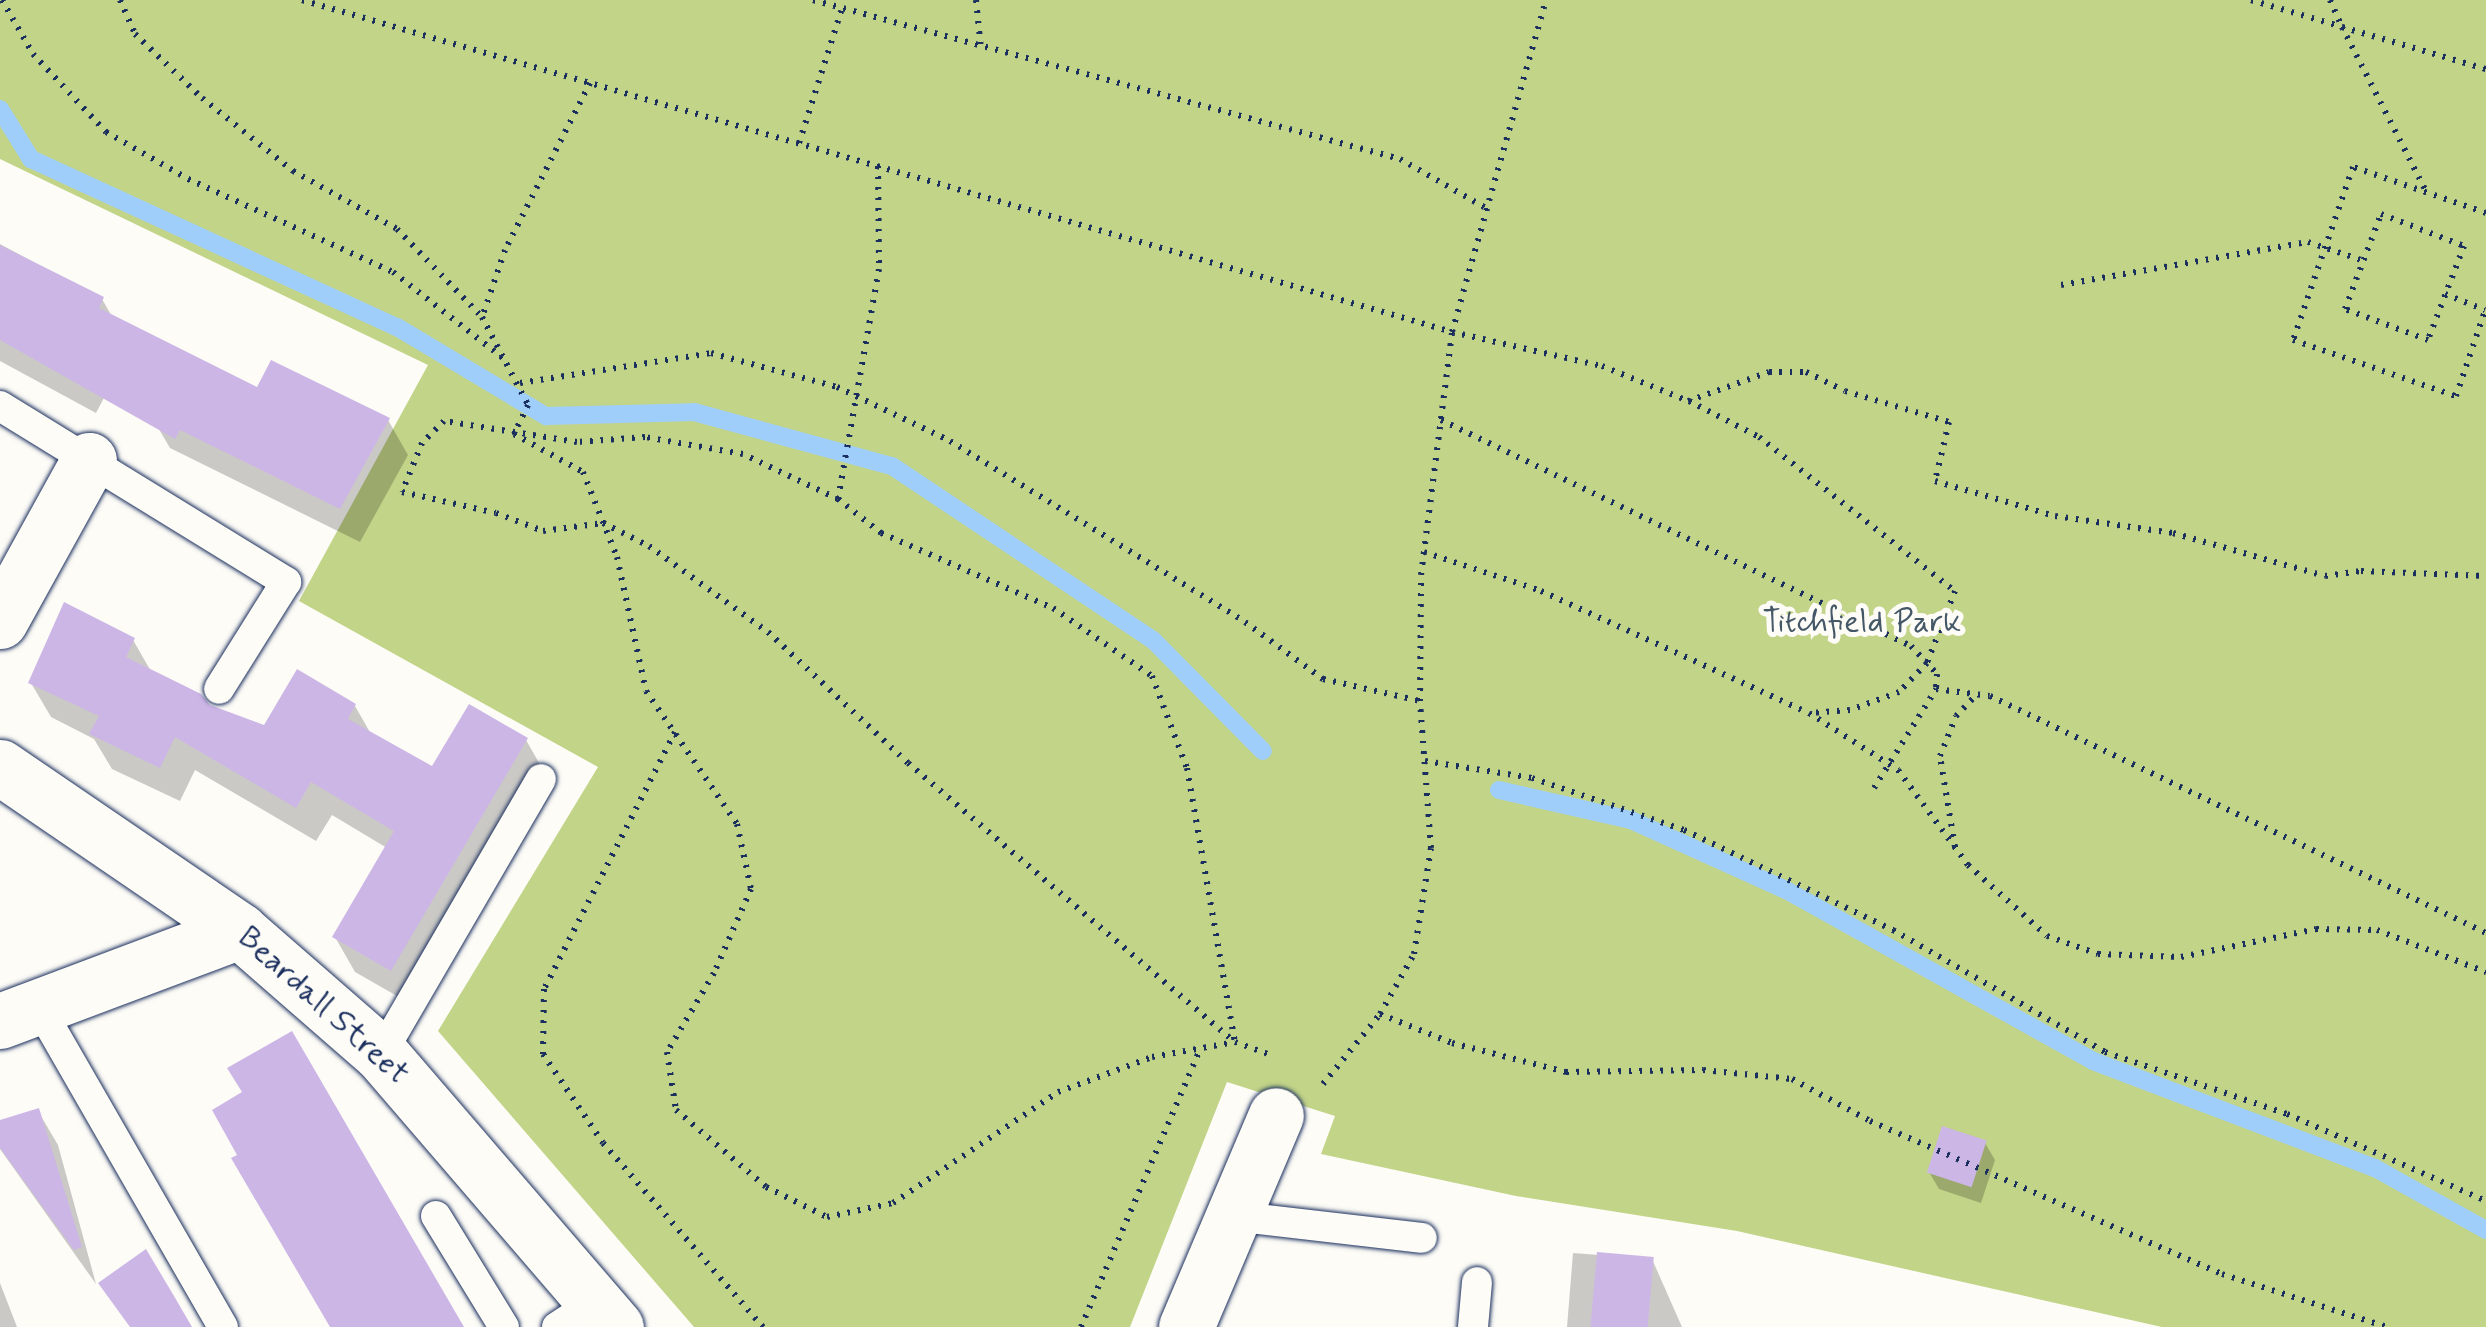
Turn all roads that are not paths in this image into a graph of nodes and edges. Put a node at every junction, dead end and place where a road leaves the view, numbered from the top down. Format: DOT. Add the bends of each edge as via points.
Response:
graph roads {
  1 [pos="0,406"];
  2 [pos="89,460"];
  3 [pos="0,621"];
  4 [pos="219,689"];
  5 [pos="0,767"];
  6 [pos="541,779"];
  7 [pos="240,930"];
  8 [pos="19,1014"];
  9 [pos="381,1054"];
  10 [pos="1276,1115"];
  11 [pos="436,1216"];
  12 [pos="1233,1216"];
  13 [pos="1422,1238"];
  14 [pos="1476,1282"];
  15 [pos="589,1319"];
  16 [pos="223,1327"];
  17 [pos="504,1327"];
  18 [pos="1186,1327"];
  19 [pos="1472,1327"];
  1 -- 2 [label="lane"];
  2 -- 3 [label="street"];
  2 -- 4 [label="lane" via="286,582"];
  5 -- 7 [label="street, Beardall Street"];
  6 -- 9 [label="lane"];
  7 -- 8 [label="street"];
  7 -- 9 [label="street, Beardall Street"];
  8 -- 16 [label="lane"];
  9 -- 15 [label="street, Beardall Street"];
  10 -- 12 [label="street"];
  11 -- 17 [label="lane"];
  12 -- 13 [label="lane"];
  12 -- 18 [label="street"];
  14 -- 19 [label="lane"];
}
